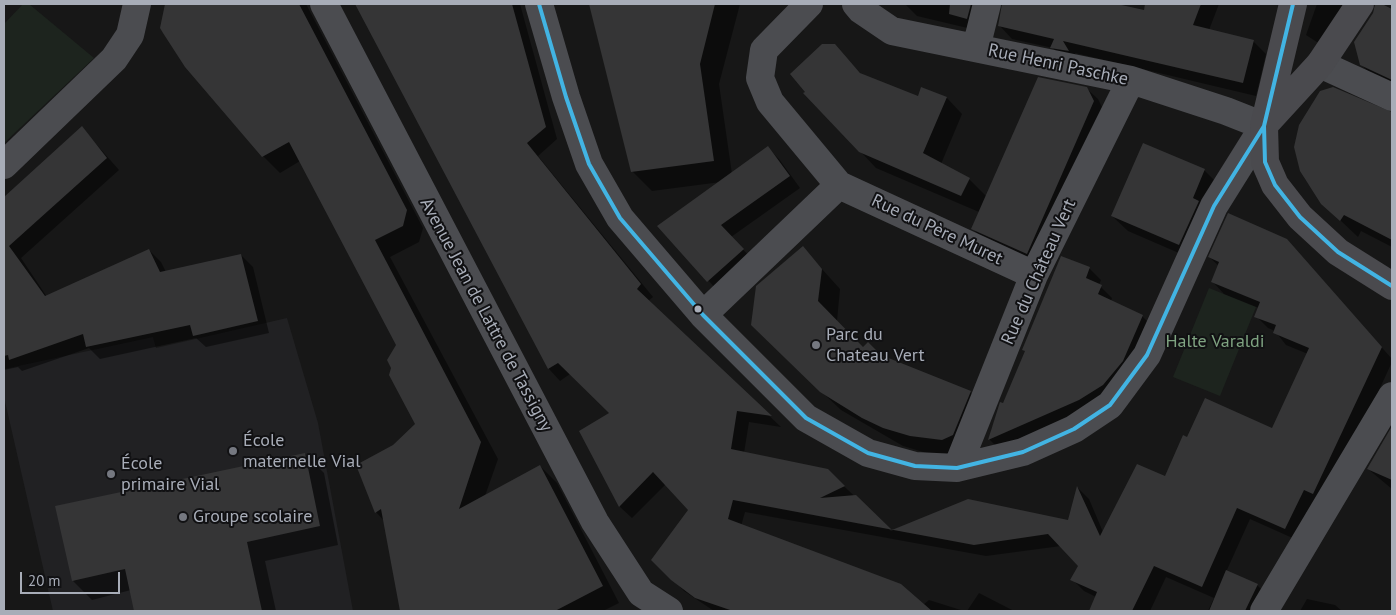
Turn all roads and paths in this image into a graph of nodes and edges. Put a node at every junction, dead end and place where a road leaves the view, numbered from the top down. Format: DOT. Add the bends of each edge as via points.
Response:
graph roads {
  1 [pos="137,4"];
  2 [pos="324,4"];
  3 [pos="539,4"];
  4 [pos="809,4"];
  5 [pos="856,4"];
  6 [pos="987,4"];
  7 [pos="1292,4"];
  8 [pos="1360,4"];
  9 [pos="976,48"];
  10 [pos="1320,64"];
  11 [pos="1131,80"];
  12 [pos="1392,98"];
  13 [pos="1264,126"];
  14 [pos="4,165"];
  15 [pos="839,185"];
  16 [pos="1034,275"];
  17 [pos="1392,286"];
  18 [pos="703,315"];
  19 [pos="1392,396"];
  20 [pos="957,468"];
  21 [pos="669,611"];
  22 [pos="1264,611"];
  1 -- 14 [label="street" via="130,35 114,59"];
  2 -- 21 [label="street, Avenue Jean de Lattre de Tassigny" via="594,522 641,593"];
  3 -- 18 [label="street" via="589,164 620,218"];
  4 -- 15 [label="street" via="764,50 760,78 770,102"];
  5 -- 9 [label="street, Rue Henri Paschke" via="892,31"];
  6 -- 9 [label="street"];
  7 -- 13 [label="street"];
  8 -- 10 [label="street"];
  9 -- 11 [label="street, Rue Henri Paschke"];
  10 -- 12 [label="street"];
  10 -- 13 [label="street"];
  11 -- 13 [label="street, Rue Henri Paschke"];
  11 -- 16 [label="street, Rue du Château Vert"];
  13 -- 17 [label="street" via="1265,162 1275,184 1300,218 1338,252"];
  13 -- 20 [label="street" via="1214,206 1147,355 1110,405 1074,429 1024,452"];
  15 -- 16 [label="street, Rue du Père Muret"];
  15 -- 18 [label="street"];
  16 -- 20 [label="street, Rue du Château Vert"];
  18 -- 20 [label="street" via="806,418 868,453 915,466"];
  19 -- 22 [label="street"];
}
